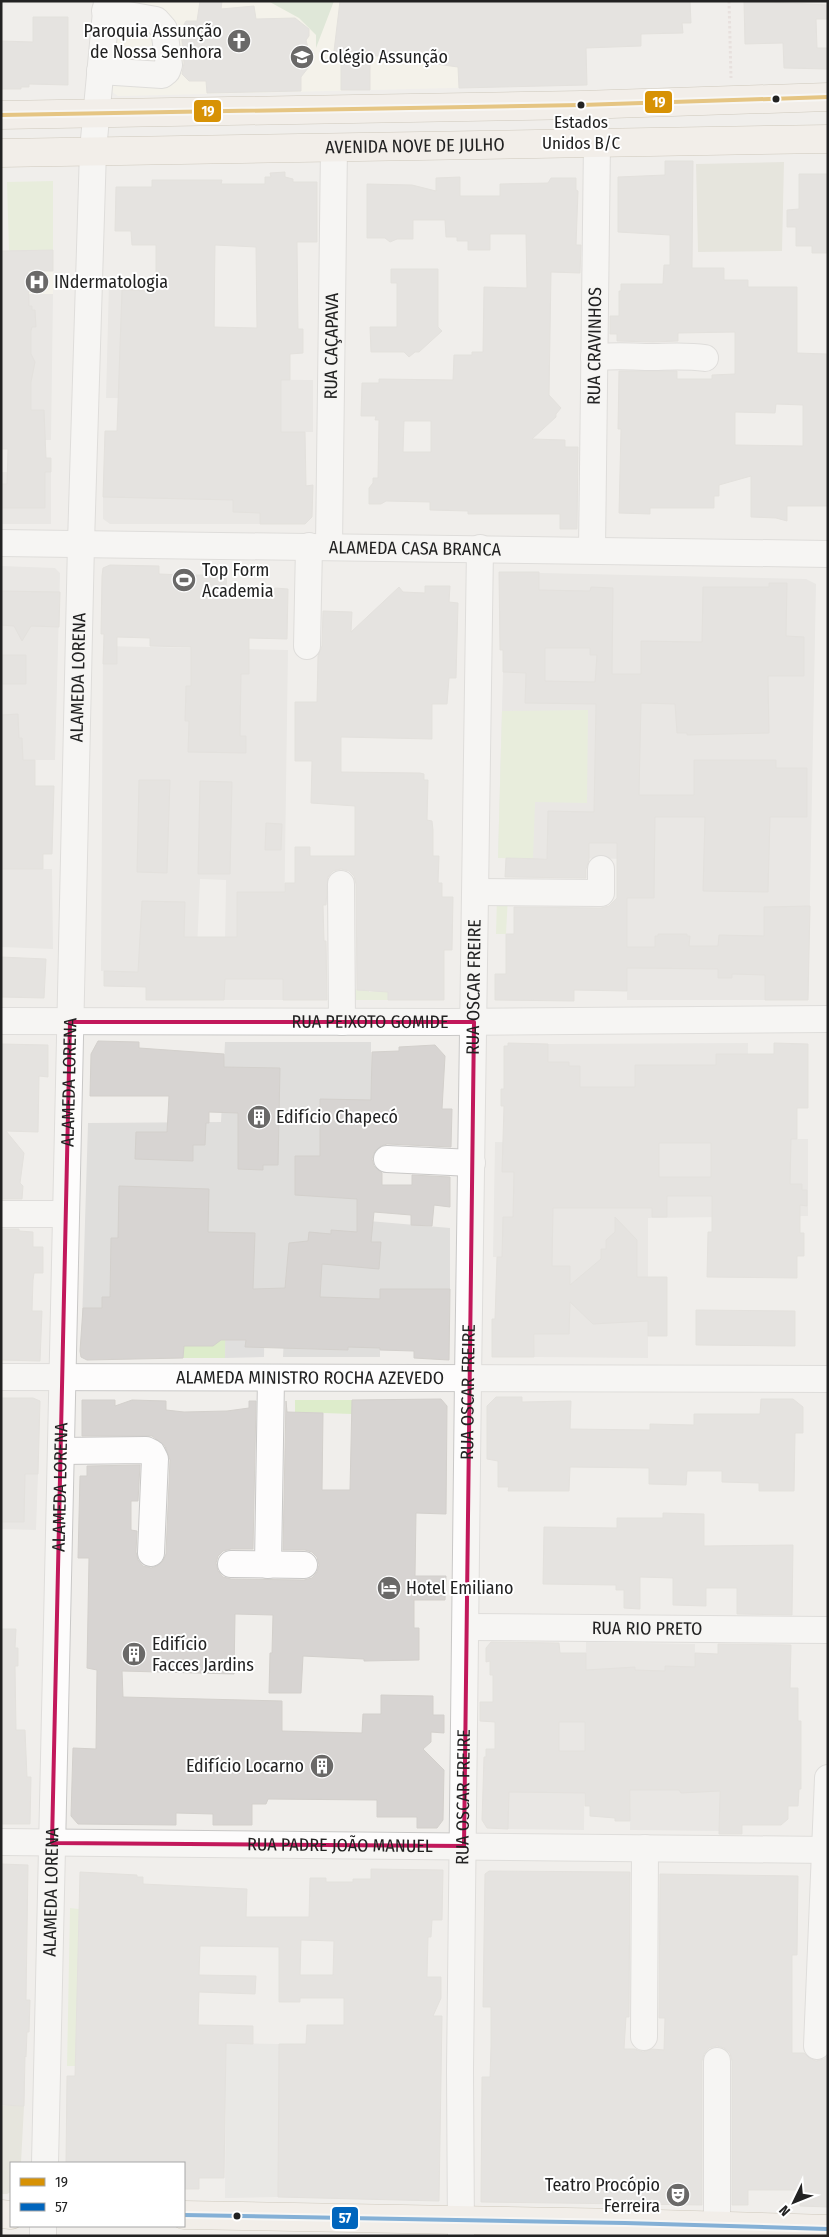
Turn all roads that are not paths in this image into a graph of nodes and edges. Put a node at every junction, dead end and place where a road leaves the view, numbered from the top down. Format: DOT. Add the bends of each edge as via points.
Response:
graph roads {
  1 [pos="106,6"];
  2 [pos="100,71"];
  3 [pos="828,97"];
  4 [pos="97,113"];
  5 [pos="1,115"];
  6 [pos="828,139"];
  7 [pos="597,142"];
  8 [pos="334,147"];
  9 [pos="93,150"];
  10 [pos="1,153"];
  11 [pos="594,357"];
  12 [pos="705,358"];
  13 [pos="1,543"];
  14 [pos="81,543"];
  15 [pos="319,546"];
  16 [pos="480,548"];
  17 [pos="592,550"];
  18 [pos="828,554"];
  19 [pos="307,646"];
  20 [pos="601,869"];
  21 [pos="341,884"];
  22 [pos="476,892"];
  23 [pos="828,1019"];
  24 [pos="1,1021"];
  25 [pos="70,1022"];
  26 [pos="342,1022"];
  27 [pos="474,1022"];
  28 [pos="388,1159"];
  29 [pos="472,1163"];
  30 [pos="1,1214"];
  31 [pos="66,1220"];
  32 [pos="1,1224"];
  33 [pos="1,1377"];
  34 [pos="62,1378"];
  35 [pos="271,1378"];
  36 [pos="468,1379"];
  37 [pos="828,1379"];
  38 [pos="61,1451"];
  39 [pos="151,1553"];
  40 [pos="231,1564"];
  41 [pos="268,1565"];
  42 [pos="304,1566"];
  43 [pos="466,1627"];
  44 [pos="828,1630"];
  45 [pos="828,1778"];
  46 [pos="1,1842"];
  47 [pos="52,1843"];
  48 [pos="464,1846"];
  49 [pos="645,1848"];
  50 [pos="827,1850"];
  51 [pos="644,2037"];
  52 [pos="817,2046"];
  53 [pos="717,2061"];
  54 [pos="44,2162"];
  55 [pos="185,2215"];
  56 [pos="717,2225"];
  57 [pos="461,2228"];
  58 [pos="828,2229"];
  1 -- 2 [label="street, ALAMEDA LORENA"];
  1 -- 2 [label="street" via="161,23 168,65 162,75"];
  2 -- 4 [label="street, ALAMEDA LORENA"];
  3 -- 4 [label="main road" via="581,105"];
  4 -- 5 [label="main road"];
  4 -- 9 [label="street, ALAMEDA LORENA"];
  6 -- 7 [label="main road, AVENIDA NOVE DE JULHO"];
  7 -- 8 [label="main road, AVENIDA NOVE DE JULHO"];
  7 -- 11 [label="street, RUA CRAVINHOS"];
  8 -- 9 [label="main road, AVENIDA NOVE DE JULHO"];
  8 -- 15 [label="street, RUA CAÇAPAVA"];
  9 -- 10 [label="main road, AVENIDA NOVE DE JULHO"];
  9 -- 14 [label="street, ALAMEDA LORENA"];
  11 -- 12 [label="street" via="686,355"];
  11 -- 17 [label="street, RUA CRAVINHOS"];
  13 -- 14 [label="street, ALAMEDA CASA BRANCA"];
  14 -- 15 [label="street, ALAMEDA CASA BRANCA"];
  14 -- 25 [label="street, ALAMEDA LORENA"];
  15 -- 16 [label="street, ALAMEDA CASA BRANCA"];
  15 -- 19 [label="street, RUA CAÇAPAVA"];
  16 -- 17 [label="street, ALAMEDA CASA BRANCA"];
  16 -- 22 [label="street, RUA OSCAR FREIRE"];
  17 -- 18 [label="street, ALAMEDA CASA BRANCA"];
  20 -- 22 [label="street" via="601,893"];
  21 -- 26 [label="street"];
  22 -- 27 [label="street, RUA OSCAR FREIRE"];
  23 -- 27 [label="street, RUA PEIXOTO GOMIDE"];
  24 -- 25 [label="street, RUA PEIXOTO GOMIDE"];
  25 -- 26 [label="street, RUA PEIXOTO GOMIDE"];
  25 -- 31 [label="street, ALAMEDA LORENA"];
  26 -- 27 [label="street, RUA PEIXOTO GOMIDE"];
  27 -- 29 [label="street, RUA OSCAR FREIRE"];
  28 -- 29 [label="street"];
  29 -- 36 [label="street, RUA OSCAR FREIRE"];
  30 -- 31 [label="street"];
  31 -- 32 [label="street"];
  31 -- 34 [label="street, ALAMEDA LORENA"];
  33 -- 34 [label="street, ALAMEDA MINISTRO ROCHA AZEVEDO"];
  34 -- 35 [label="street, ALAMEDA MINISTRO ROCHA AZEVEDO"];
  34 -- 38 [label="street, ALAMEDA LORENA"];
  35 -- 36 [label="street, ALAMEDA MINISTRO ROCHA AZEVEDO"];
  35 -- 41 [label="street"];
  36 -- 37 [label="street, ALAMEDA MINISTRO ROCHA AZEVEDO"];
  36 -- 43 [label="street, RUA OSCAR FREIRE"];
  38 -- 39 [label="street" via="146,1450 152,1453 155,1459"];
  38 -- 47 [label="street, ALAMEDA LORENA"];
  40 -- 41 [label="street"];
  41 -- 42 [label="street"];
  43 -- 44 [label="street, RUA RIO PRETO"];
  43 -- 48 [label="street, RUA OSCAR FREIRE"];
  45 -- 50 [label="street"];
  46 -- 47 [label="street, RUA PADRE JOÃO MANUEL"];
  47 -- 48 [label="street, RUA PADRE JOÃO MANUEL"];
  47 -- 54 [label="street, ALAMEDA LORENA"];
  48 -- 49 [label="street, RUA PADRE JOÃO MANUEL"];
  48 -- 57 [label="street, RUA OSCAR FREIRE"];
  49 -- 50 [label="street, RUA PADRE JOÃO MANUEL"];
  49 -- 51 [label="street"];
  50 -- 52 [label="street"];
  53 -- 56 [label="street"];
  55 -- 57 [label="main road"];
  56 -- 57 [label="main road"];
  56 -- 58 [label="main road"];
}
